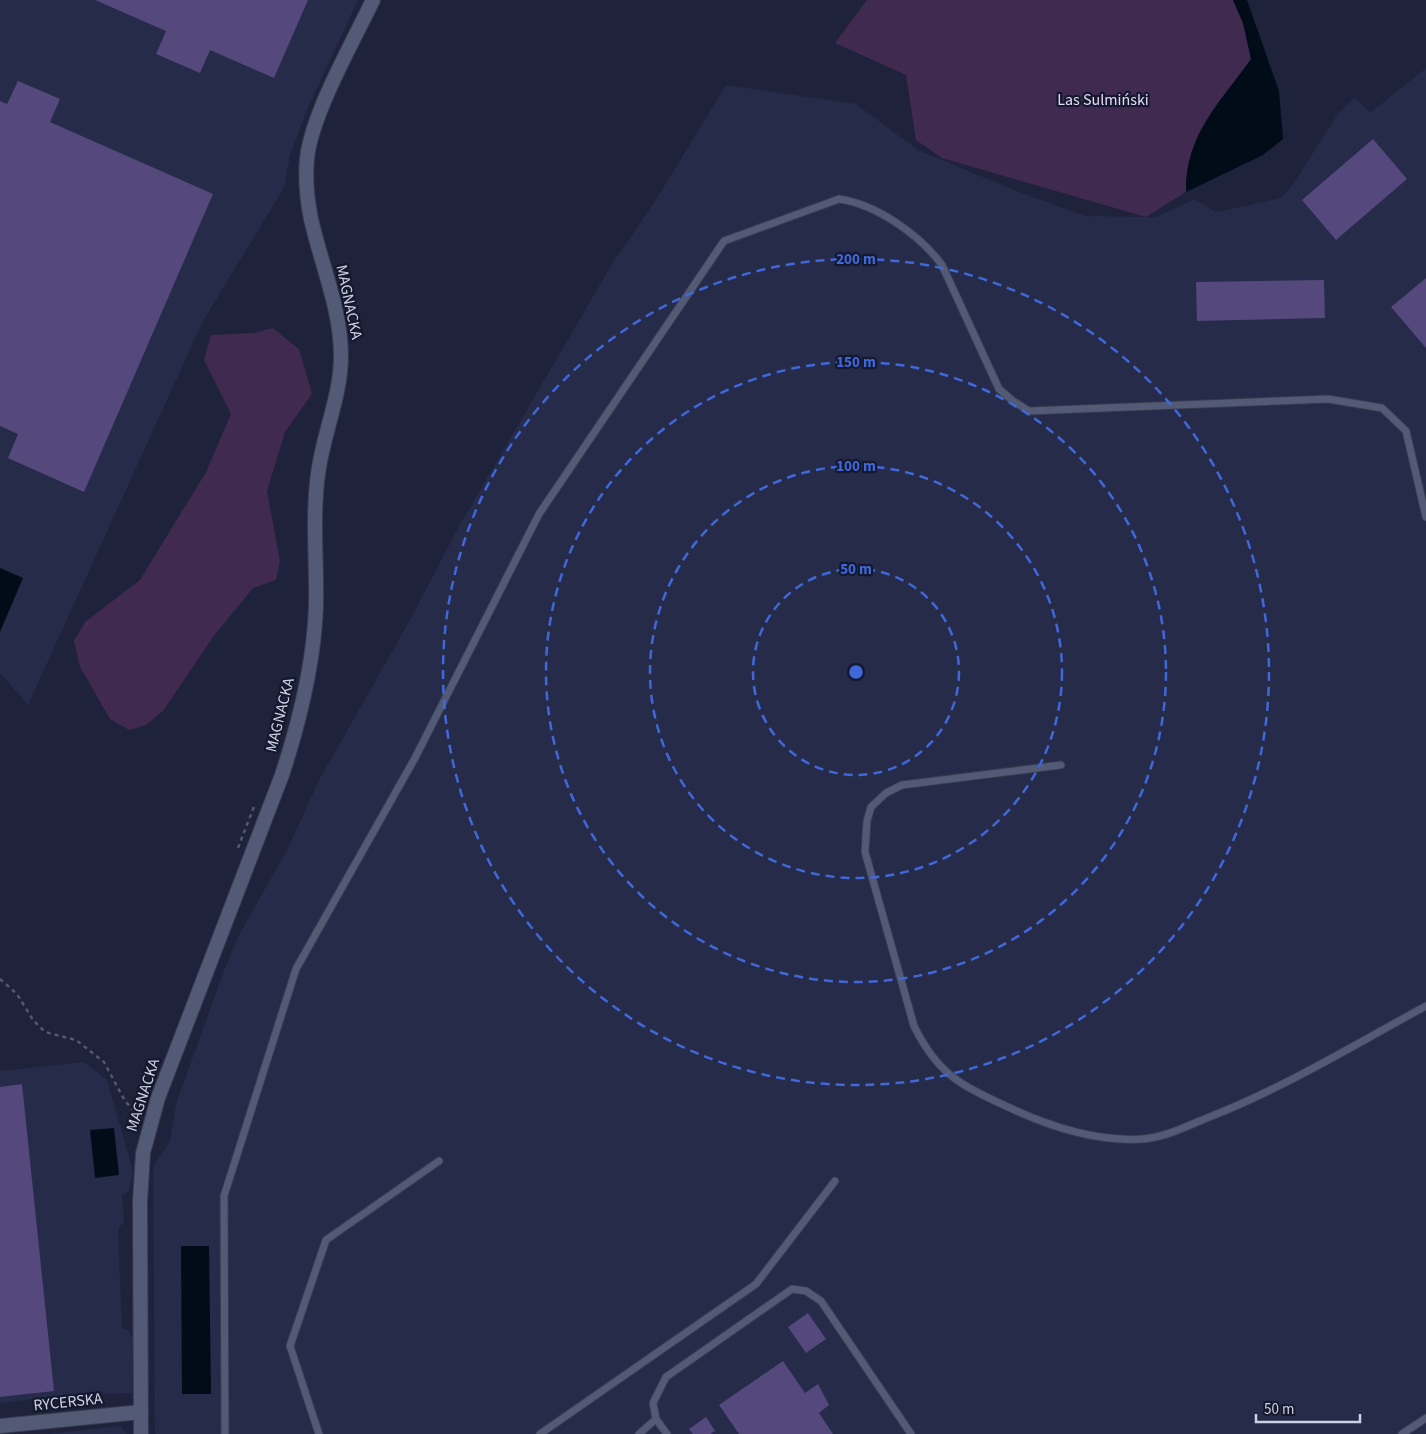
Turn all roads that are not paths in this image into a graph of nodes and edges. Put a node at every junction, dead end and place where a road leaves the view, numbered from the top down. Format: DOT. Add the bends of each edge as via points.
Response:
graph roads {
  1 [pos="373,0"];
  2 [pos="1426,517"];
  3 [pos="1061,765"];
  4 [pos="1426,1006"];
  5 [pos="439,1161"];
  6 [pos="835,1181"];
  7 [pos="141,1412"];
  8 [pos="1426,1418"];
  9 [pos="656,1419"];
  10 [pos="0,1426"];
  11 [pos="141,1434"];
  12 [pos="225,1434"];
  13 [pos="319,1434"];
  14 [pos="540,1434"];
  15 [pos="639,1434"];
  16 [pos="667,1434"];
  17 [pos="911,1434"];
  18 [pos="1402,1434"];
  1 -- 7 [label="street, MAGNACKA" via="314,130 307,158 307,191 312,220 340,329 342,357 314,506 316,608 310,670 295,736 282,775 158,1098 146,1120 140,1202"];
  2 -- 12 [label="lane" via="1406,431 1382,408 1328,398 1029,411 999,389 942,265 893,220 854,201 839,199 724,241 539,514 415,758 296,969 224,1196"];
  3 -- 4 [label="lane" via="902,785 871,807 865,852 914,1026 926,1050 942,1069 966,1088 1017,1112 1082,1134 1111,1139 1162,1136 1257,1098"];
  5 -- 13 [label="lane" via="326,1240 290,1346"];
  6 -- 14 [label="lane" via="756,1284"];
  7 -- 10 [label="street, RYCERSKA"];
  7 -- 11 [label="street, MAGNACKA"];
  8 -- 18 [label="lane"];
  9 -- 15 [label="lane"];
  9 -- 16 [label="lane"];
  9 -- 17 [label="lane" via="653,1403 666,1377 792,1289 806,1290 821,1301"];
}
